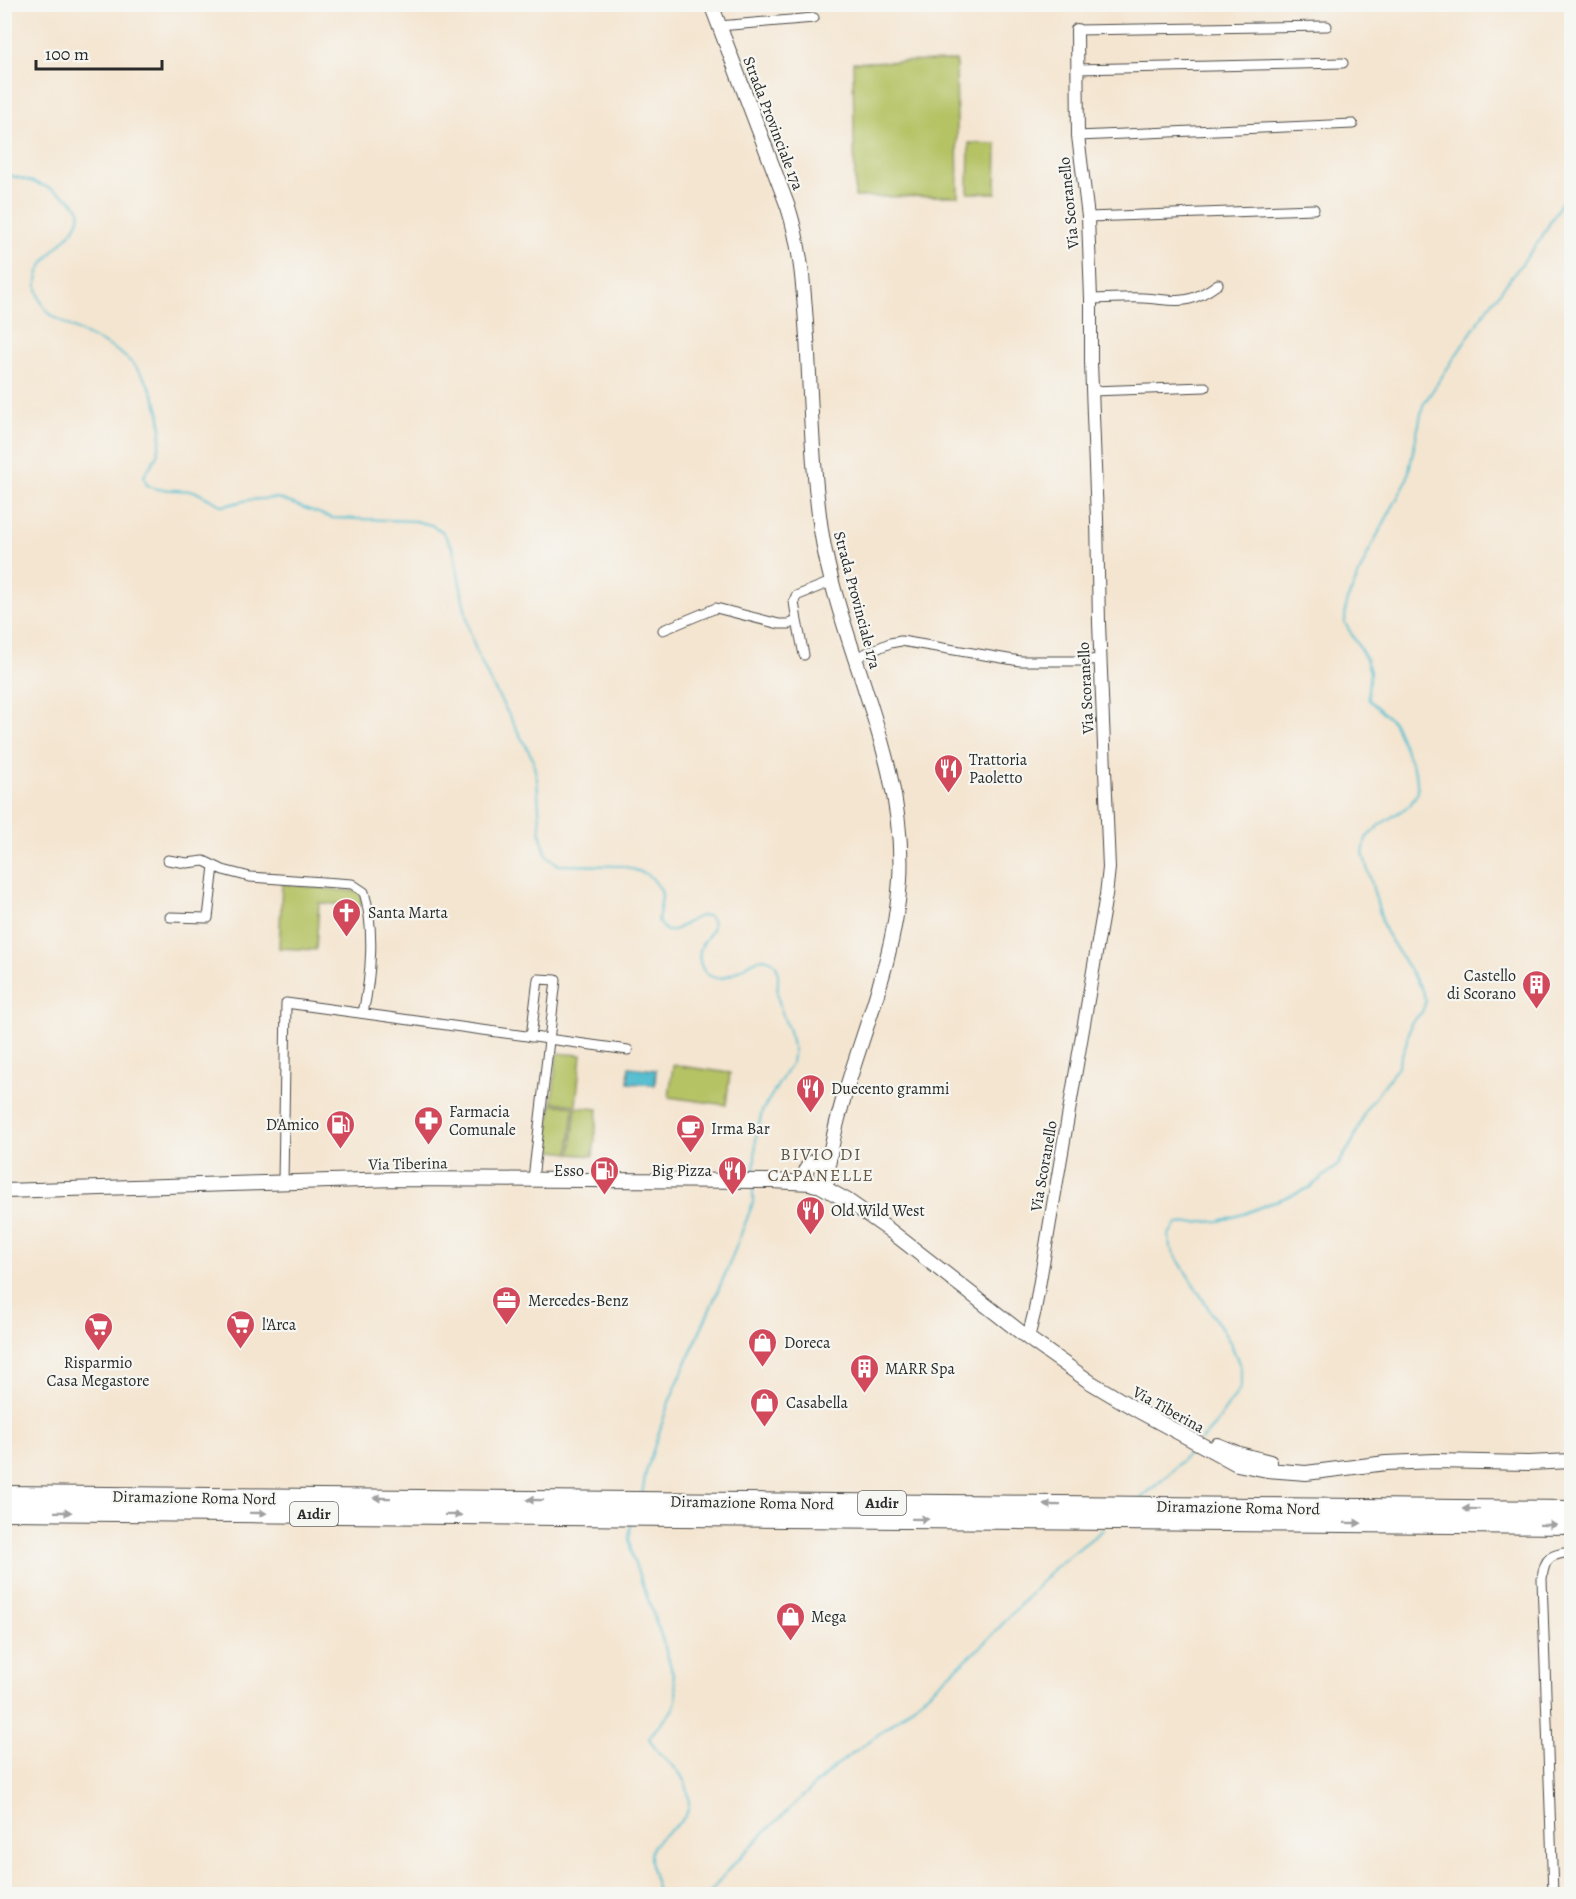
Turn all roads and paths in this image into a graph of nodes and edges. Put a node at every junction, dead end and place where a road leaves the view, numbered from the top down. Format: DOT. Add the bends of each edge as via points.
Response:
graph roads {
  1 [pos="711,4"];
  2 [pos="814,18"];
  3 [pos="719,26"];
  4 [pos="1327,26"];
  5 [pos="1077,30"];
  6 [pos="1343,63"];
  7 [pos="1077,69"];
  8 [pos="1353,124"];
  9 [pos="1078,136"];
  10 [pos="1314,209"];
  11 [pos="1088,217"];
  12 [pos="1218,284"];
  13 [pos="1092,299"];
  14 [pos="1205,387"];
  15 [pos="1092,391"];
  16 [pos="833,581"];
  17 [pos="797,621"];
  18 [pos="663,630"];
  19 [pos="804,656"];
  20 [pos="855,658"];
  21 [pos="1100,658"];
  22 [pos="168,860"];
  23 [pos="214,866"];
  24 [pos="170,917"];
  25 [pos="363,1013"];
  26 [pos="531,1037"];
  27 [pos="549,1039"];
  28 [pos="628,1050"];
  29 [pos="820,1167"];
  30 [pos="533,1179"];
  31 [pos="775,1181"];
  32 [pos="284,1182"];
  33 [pos="815,1184"];
  34 [pos="4,1191"];
  35 [pos="848,1202"];
  36 [pos="1028,1338"];
  37 [pos="1570,1460"];
  38 [pos="4,1495"];
  39 [pos="625,1509"];
  40 [pos="653,1509"];
  41 [pos="1572,1510"];
  42 [pos="4,1511"];
  43 [pos="1572,1525"];
  44 [pos="1572,1552"];
  45 [pos="1553,1894"];
  1 -- 3 [label="main road, Strada Provinciale 17a"];
  2 -- 3 [label="street"];
  3 -- 16 [label="main road, Strada Provinciale 17a" via="788,207 798,247 819,510"];
  4 -- 5 [label="street"];
  5 -- 7 [label="street, Via Scoranello"];
  6 -- 7 [label="street"];
  7 -- 9 [label="street, Via Scoranello"];
  8 -- 9 [label="street"];
  9 -- 11 [label="street, Via Scoranello"];
  10 -- 11 [label="street"];
  11 -- 13 [label="street, Via Scoranello"];
  12 -- 13 [label="street" via="1198,297 1180,302"];
  13 -- 15 [label="street, Via Scoranello"];
  14 -- 15 [label="street"];
  15 -- 21 [label="street, Via Scoranello"];
  16 -- 17 [label="street" via="795,598"];
  16 -- 20 [label="main road, Strada Provinciale 17a"];
  17 -- 18 [label="street" via="779,624 716,608"];
  17 -- 19 [label="street"];
  20 -- 21 [label="street" via="901,642 1020,661"];
  20 -- 29 [label="main road, Strada Provinciale 17a" via="894,792 901,871 885,969"];
  21 -- 36 [label="street, Via Scoranello" via="1108,879"];
  22 -- 23 [label="street" via="204,861"];
  23 -- 24 [label="street" via="208,918"];
  23 -- 25 [label="street" via="250,878 352,884 364,892 370,922 368,989"];
  25 -- 26 [label="street"];
  25 -- 32 [label="street" via="286,1003"];
  26 -- 27 [label="street"];
  26 -- 27 [label="street" via="538,979 556,980"];
  27 -- 28 [label="street"];
  27 -- 30 [label="street"];
  29 -- 31 [label="main road"];
  29 -- 33 [label="main road, Strada Provinciale 17a" via="826,1181"];
  29 -- 33 [label="main road" via="806,1173"];
  29 -- 35 [label="main road"];
  30 -- 31 [label="main road, Via Tiberina"];
  30 -- 32 [label="main road, Via Tiberina"];
  31 -- 33 [label="main road, Via Tiberina"];
  32 -- 34 [label="main road, Via Tiberina"];
  33 -- 35 [label="main road, Via Tiberina"];
  35 -- 36 [label="main road, Via Tiberina"];
  36 -- 37 [label="main road, Via Tiberina" via="1137,1410 1215,1448 1249,1457 1327,1466"];
  39 -- 38 [label="highway, Diramazione Roma Nord / A1dir, one-way"];
  39 -- 40 [label="highway, Diramazione Roma Nord / A1dir"];
  42 -- 39 [label="highway, Diramazione Roma Nord / A1dir, one-way"];
  41 -- 40 [label="highway, Diramazione Roma Nord / A1dir, one-way" via="1147,1506"];
  40 -- 43 [label="highway, Diramazione Roma Nord / A1dir, one-way" via="1085,1521"];
  44 -- 45 [label="street" via="1550,1557 1542,1579"];
}
